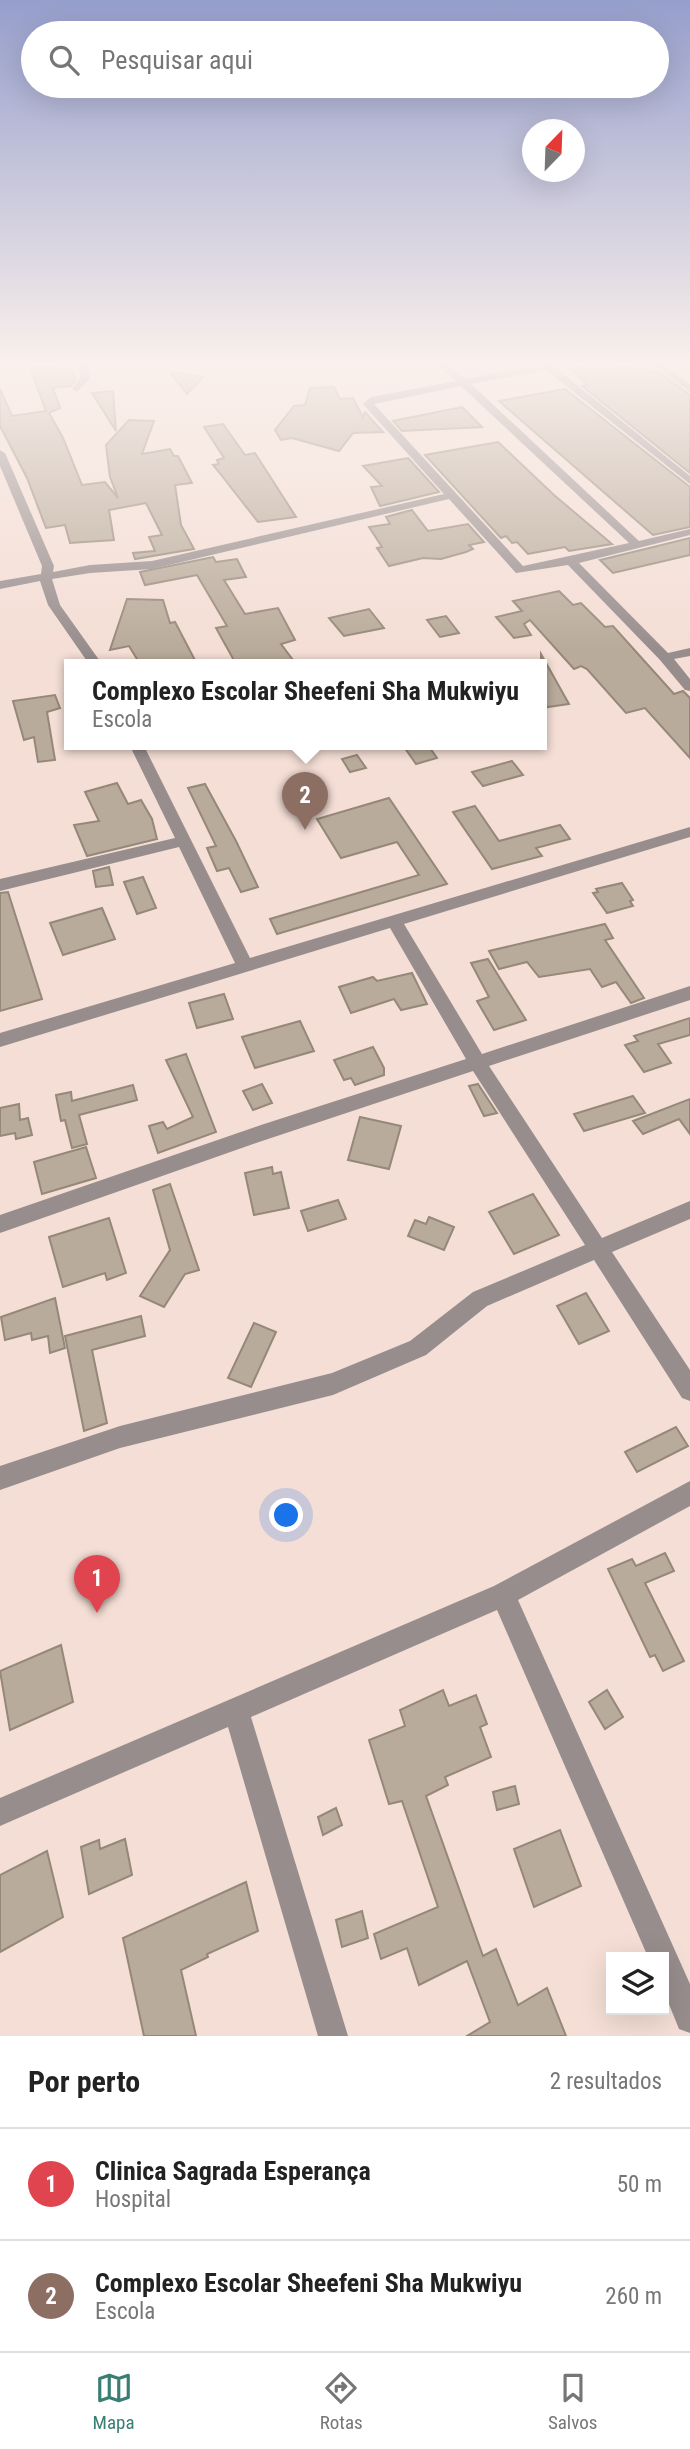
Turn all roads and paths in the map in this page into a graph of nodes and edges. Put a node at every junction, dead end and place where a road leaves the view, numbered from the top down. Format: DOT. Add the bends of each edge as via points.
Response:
graph roads {
  1 [pos="3,459"];
  2 [pos="417,459"];
  3 [pos="545,459"];
  4 [pos="664,459"];
  5 [pos="690,481"];
  6 [pos="450,496"];
  7 [pos="690,531"];
  8 [pos="636,544"];
  9 [pos="571,561"];
  10 [pos="44,578"];
  11 [pos="0,585"];
  12 [pos="690,652"];
  13 [pos="666,657"];
  14 [pos="93,659"];
  15 [pos="690,687"];
  16 [pos="139,750"];
  17 [pos="690,832"];
  18 [pos="184,842"];
  19 [pos="0,885"];
  20 [pos="395,922"];
  21 [pos="246,967"];
  22 [pos="690,993"];
  23 [pos="0,1040"];
  24 [pos="477,1062"];
  25 [pos="690,1210"];
  26 [pos="0,1224"];
  27 [pos="598,1247"];
  28 [pos="690,1390"];
  29 [pos="0,1478"];
  30 [pos="690,1493"];
  31 [pos="503,1595"];
  32 [pos="236,1710"];
  33 [pos="0,1812"];
  34 [pos="660,1952"];
  35 [pos="669,1971"];
  36 [pos="690,2018"];
  37 [pos="333,2036"];
  1 -- 10 [label="street" via="48,566"];
  2 -- 6 [label="street"];
  3 -- 8 [label="street"];
  4 -- 5 [label="street"];
  6 -- 9 [label="street" via="520,570"];
  6 -- 10 [label="street" via="152,565"];
  7 -- 8 [label="street"];
  8 -- 9 [label="street"];
  9 -- 13 [label="street"];
  10 -- 11 [label="street"];
  10 -- 14 [label="street" via="47,592"];
  12 -- 13 [label="street"];
  13 -- 15 [label="street"];
  16 -- 18 [label="street"];
  17 -- 20 [label="street"];
  18 -- 19 [label="street"];
  18 -- 21 [label="street"];
  20 -- 21 [label="street"];
  20 -- 24 [label="street"];
  21 -- 23 [label="street"];
  22 -- 24 [label="street"];
  24 -- 26 [label="street"];
  24 -- 27 [label="street"];
  25 -- 27 [label="street"];
  27 -- 28 [label="street"];
  27 -- 29 [label="street" via="480,1299 418,1348 333,1384 120,1437"];
  30 -- 31 [label="street"];
  31 -- 32 [label="street"];
  31 -- 34 [label="street"];
  32 -- 33 [label="street"];
  32 -- 37 [label="street"];
  35 -- 36 [label="street"];
}
